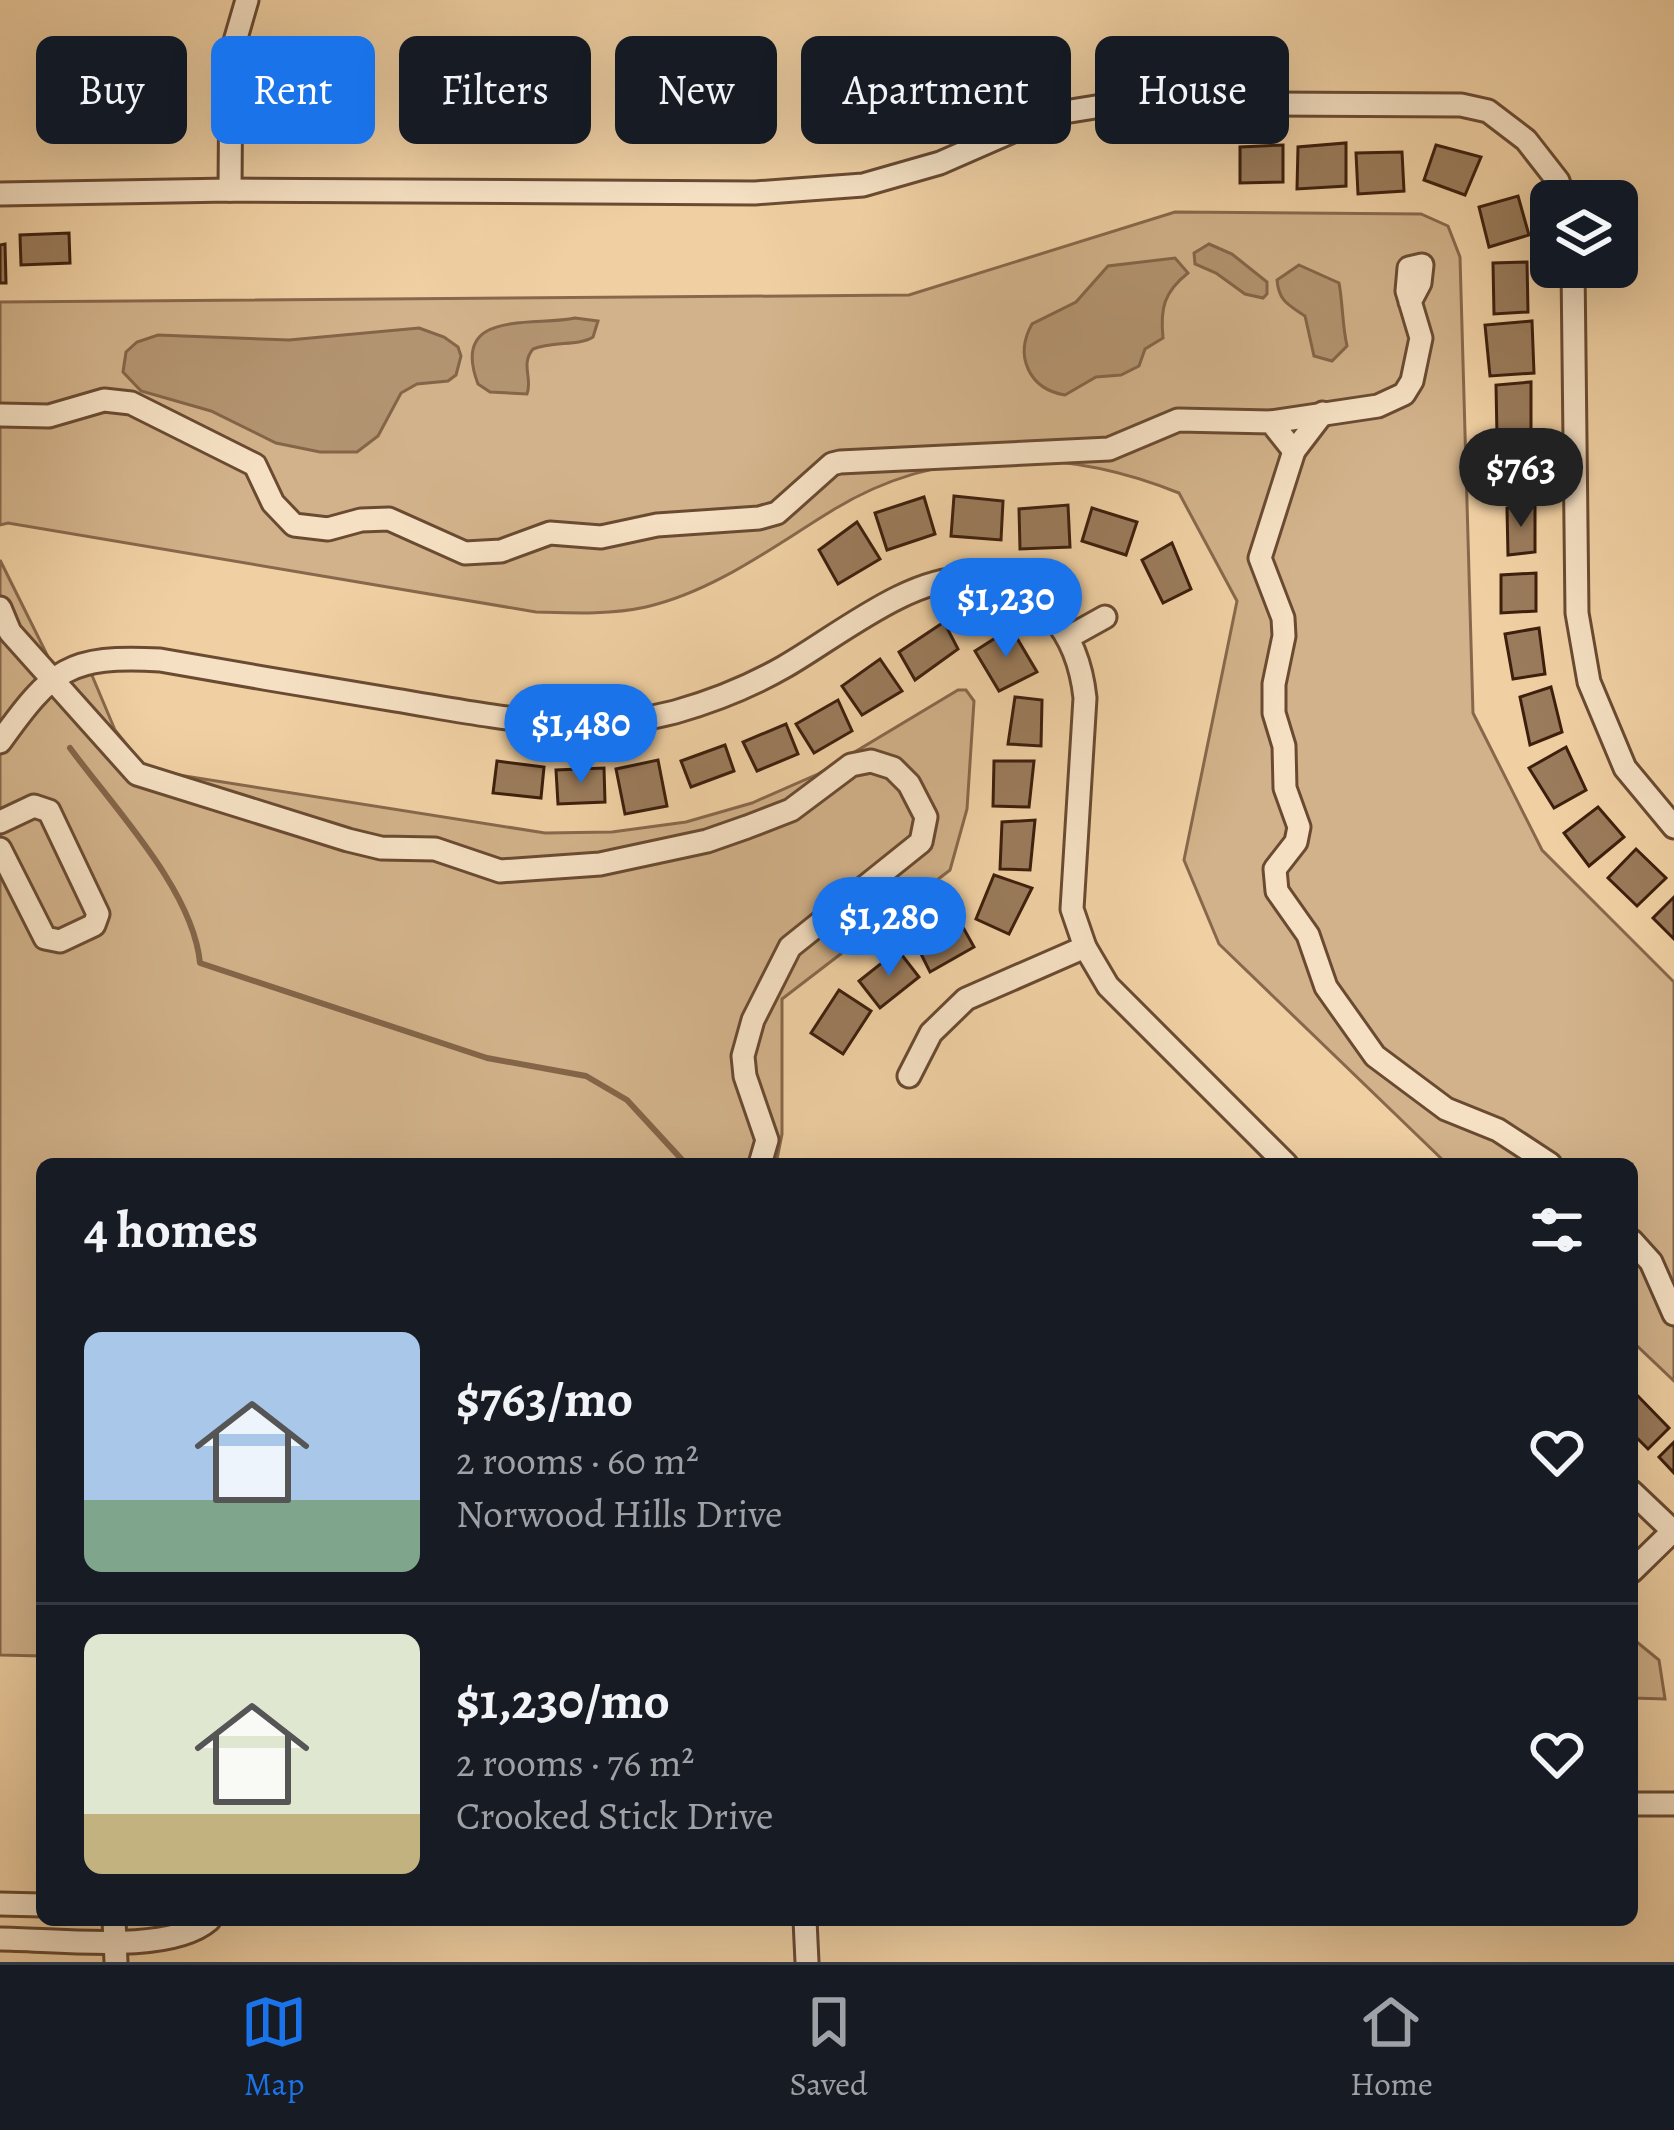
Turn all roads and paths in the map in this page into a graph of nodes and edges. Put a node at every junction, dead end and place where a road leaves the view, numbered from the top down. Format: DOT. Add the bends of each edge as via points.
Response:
graph roads {
  1 [pos="248,0"];
  2 [pos="1557,180"];
  3 [pos="230,190"];
  4 [pos="0,194"];
  5 [pos="1573,288"];
  6 [pos="1410,302"];
  7 [pos="1323,413"];
  8 [pos="0,415"];
  9 [pos="1271,422"];
  10 [pos="1294,451"];
  11 [pos="0,608"];
  12 [pos="1105,617"];
  13 [pos="1069,637"];
  14 [pos="52,680"];
  15 [pos="0,742"];
  16 [pos="0,822"];
  17 [pos="1674,827"];
  18 [pos="0,848"];
  19 [pos="1085,947"];
  20 [pos="909,1076"];
  21 [pos="762,1158"];
  22 [pos="1280,1158"];
  23 [pos="1542,1158"];
  24 [pos="1638,1248"];
  25 [pos="1674,1314"];
  26 [pos="1638,1498"];
  27 [pos="1674,1531"];
  28 [pos="1638,1565"];
  29 [pos="1638,1804"];
  30 [pos="1674,1804"];
  31 [pos="0,1904"];
  32 [pos="36,1905"];
  33 [pos="196,1926"];
  34 [pos="805,1926"];
  35 [pos="0,1939"];
  36 [pos="116,1942"];
  37 [pos="807,1962"];
  1 -- 3 [label="street" via="234,35 227,94"];
  2 -- 3 [label="street" via="1488,110 1435,102 1120,103 1052,114 883,182 795,190"];
  3 -- 4 [label="street"];
  5 -- 17 [label="street" via="1577,613 1588,682 1625,768"];
  6 -- 7 [label="street" via="1421,338 1404,394"];
  7 -- 9 [label="street"];
  7 -- 10 [label="street"];
  8 -- 9 [label="street" via="131,403 255,465 282,514 300,527 389,519 465,554 550,533 601,537 759,518 777,513 840,462 1109,449 1192,418"];
  9 -- 10 [label="street"];
  10 -- 23 [label="street" via="1260,558 1283,618 1274,713 1299,827 1275,868 1277,891 1308,934 1326,987 1376,1056 1446,1109"];
  11 -- 14 [label="street"];
  12 -- 13 [label="street"];
  13 -- 14 [label="street" via="1054,614 1016,587 969,578 925,584 727,697 609,723 500,718 160,660 84,662"];
  13 -- 19 [label="street" via="1085,698 1072,909"];
  14 -- 15 [label="street"];
  14 -- 21 [label="street" via="136,774 348,840 435,849 500,871 600,864 706,842 791,810 851,766 871,760 892,767 928,825 921,842 790,947 753,1020 743,1056 767,1140"];
  16 -- 18 [label="street" via="34,806 49,811 98,914 94,926 60,941 44,938"];
  19 -- 20 [label="street" via="966,999 931,1033"];
  19 -- 22 [label="street" via="1108,986"];
  24 -- 25 [label="street"];
  26 -- 27 [label="street"];
  27 -- 28 [label="street"];
  29 -- 30 [label="street"];
  31 -- 32 [label="street"];
  33 -- 36 [label="street" via="169,1938"];
  34 -- 37 [label="street"];
  35 -- 36 [label="street"];
}
